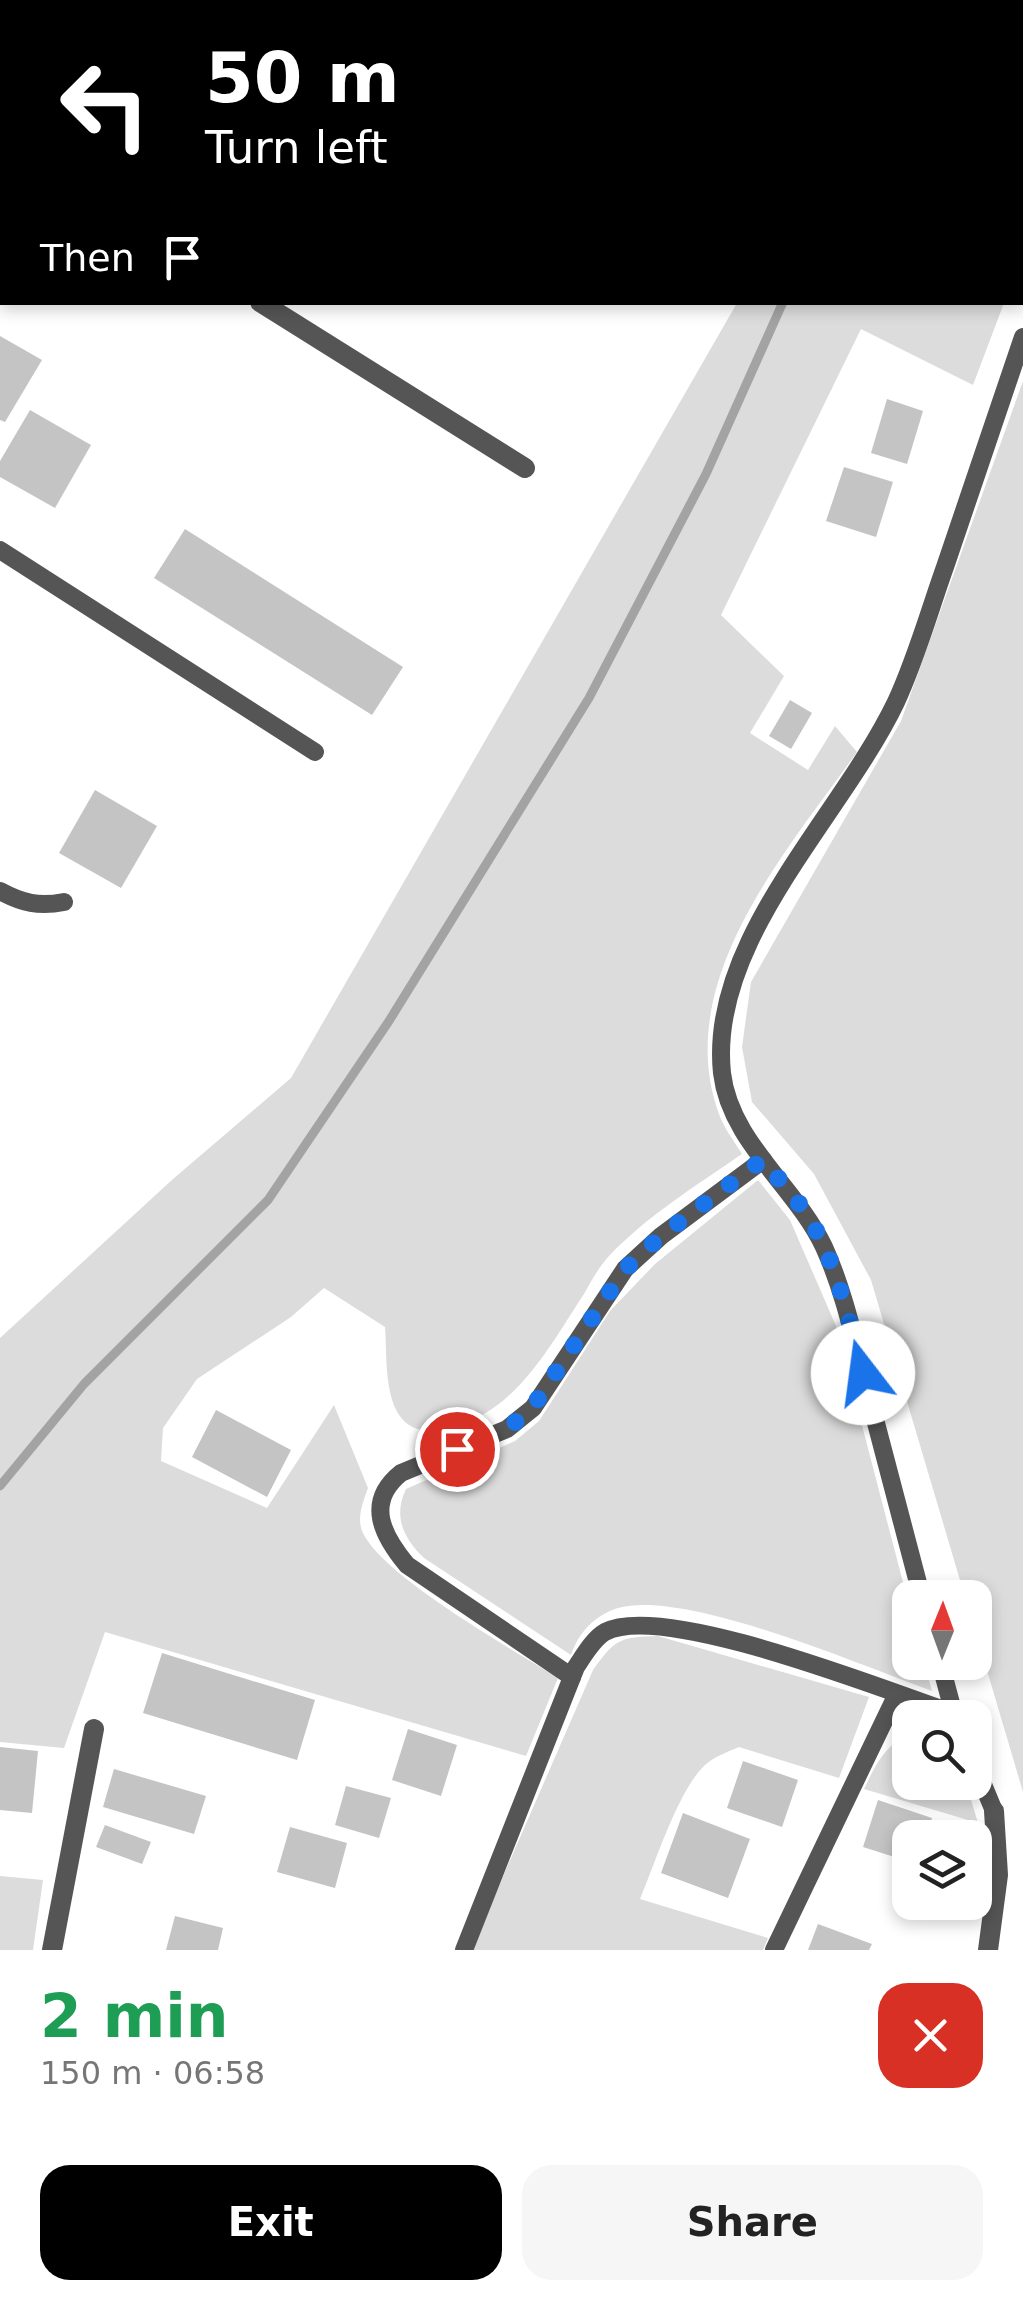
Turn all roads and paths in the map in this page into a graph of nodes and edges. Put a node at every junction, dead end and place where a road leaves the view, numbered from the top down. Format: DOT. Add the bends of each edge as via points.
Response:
graph roads {
  1 [pos="265,305"];
  2 [pos="1023,337"];
  3 [pos="525,468"];
  4 [pos="0,550"];
  5 [pos="315,752"];
  6 [pos="0,891"];
  7 [pos="64,902"];
  8 [pos="762,1160"];
  9 [pos="917,1580"];
  10 [pos="572,1677"];
  11 [pos="896,1694"];
  12 [pos="913,1700"];
  13 [pos="94,1729"];
  14 [pos="989,1800"];
  15 [pos="994,1812"];
  16 [pos="52,1950"];
  17 [pos="464,1950"];
  18 [pos="774,1950"];
  19 [pos="988,1950"];
  1 -- 3 [label="street"];
  2 -- 8 [label="lane" via="895,704 748,939 731,985 721,1034 722,1075 730,1107"];
  4 -- 5 [label="lane"];
  6 -- 7 [label="lane" via="20,902"];
  8 -- 9 [label="lane" via="804,1210 843,1298"];
  8 -- 10 [label="lane" via="625,1269 532,1408 507,1429 401,1473 382,1497 387,1542 407,1564"];
  10 -- 11 [label="lane" via="605,1632 654,1626 748,1644"];
  10 -- 17 [label="lane"];
  11 -- 12 [label="lane"];
  11 -- 18 [label="lane"];
  13 -- 16 [label="street"];
  14 -- 15 [label="lane"];
  15 -- 19 [label="street" via="998,1875"];
}
